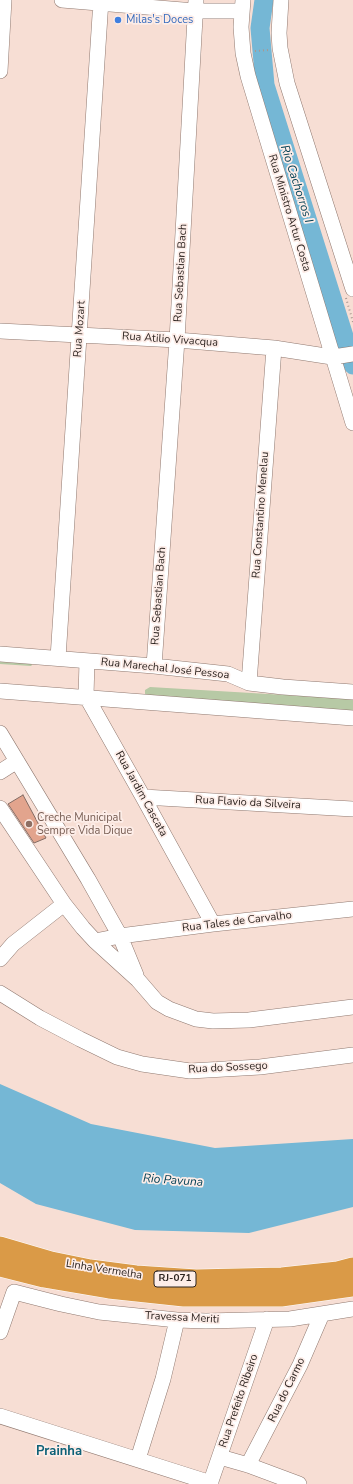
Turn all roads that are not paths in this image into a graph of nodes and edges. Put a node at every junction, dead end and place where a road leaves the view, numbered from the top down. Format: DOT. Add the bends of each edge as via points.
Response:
graph roads {
  1 [pos="4,0"];
  2 [pos="62,0"];
  3 [pos="281,0"];
  4 [pos="101,2"];
  5 [pos="195,5"];
  6 [pos="242,5"];
  7 [pos="0,71"];
  8 [pos="353,289"];
  9 [pos="0,331"];
  10 [pos="79,335"];
  11 [pos="177,340"];
  12 [pos="274,348"];
  13 [pos="342,355"];
  14 [pos="353,423"];
  15 [pos="0,654"];
  16 [pos="58,658"];
  17 [pos="87,661"];
  18 [pos="154,666"];
  19 [pos="249,683"];
  20 [pos="0,691"];
  21 [pos="353,692"];
  22 [pos="86,696"];
  23 [pos="353,718"];
  24 [pos="0,733"];
  25 [pos="17,761"];
  26 [pos="0,772"];
  27 [pos="143,796"];
  28 [pos="0,808"];
  29 [pos="353,809"];
  30 [pos="64,904"];
  31 [pos="353,909"];
  32 [pos="213,924"];
  33 [pos="120,936"];
  34 [pos="95,941"];
  35 [pos="0,959"];
  36 [pos="138,980"];
  37 [pos="0,993"];
  38 [pos="353,1007"];
  39 [pos="353,1055"];
  40 [pos="0,1247"];
  41 [pos="0,1266"];
  42 [pos="353,1268"];
  43 [pos="353,1286"];
  44 [pos="353,1309"];
  45 [pos="322,1314"];
  46 [pos="267,1319"];
  47 [pos="177,1320"];
  48 [pos="1,1325"];
  49 [pos="0,1416"];
  50 [pos="220,1457"];
  51 [pos="138,1459"];
  52 [pos="248,1465"];
  53 [pos="210,1483"];
  54 [pos="299,1484"];
  1 -- 7 [label="street"];
  2 -- 4 [label="street"];
  3 -- 8 [label="street" via="280,48 286,77"];
  4 -- 5 [label="street"];
  4 -- 10 [label="street, Rua Mozart"];
  5 -- 6 [label="street"];
  5 -- 11 [label="street, Rua Sebastian Bach"];
  6 -- 13 [label="street, Rua Ministro Artur Costa" via="243,52 248,76"];
  9 -- 10 [label="street, Rua Atilio Vivacqua"];
  10 -- 11 [label="street, Rua Atilio Vivacqua"];
  10 -- 16 [label="street, Rua Mozart"];
  11 -- 12 [label="street, Rua Atilio Vivacqua"];
  11 -- 18 [label="street, Rua Sebastian Bach"];
  12 -- 13 [label="street, Rua Atilio Vivacqua"];
  12 -- 19 [label="street, Rua Constantino Menelau"];
  13 -- 14 [label="street, Rua Ministro Artur Costa"];
  15 -- 16 [label="street, Rua Marechal José Pessoa"];
  16 -- 17 [label="street, Rua Marechal José Pessoa"];
  17 -- 18 [label="street, Rua Marechal José Pessoa"];
  17 -- 22 [label="street"];
  18 -- 19 [label="street, Rua Marechal José Pessoa" via="228,674"];
  19 -- 21 [label="street, Rua Marechal José Pessoa"];
  20 -- 22 [label="street"];
  22 -- 23 [label="street"];
  22 -- 27 [label="street, Rua Jardim Cascata"];
  24 -- 25 [label="street"];
  25 -- 26 [label="street"];
  25 -- 33 [label="street"];
  27 -- 29 [label="street, Rua Flavio da Silveira"];
  27 -- 32 [label="street, Rua Jardim Cascata"];
  28 -- 30 [label="street"];
  30 -- 34 [label="street"];
  30 -- 35 [label="street" via="13,944"];
  31 -- 32 [label="street, Rua Tales de Carvalho"];
  32 -- 33 [label="street, Rua Tales de Carvalho"];
  33 -- 34 [label="street, Rua Tales de Carvalho"];
  33 -- 36 [label="street"];
  34 -- 36 [label="street"];
  36 -- 38 [label="street" via="157,1002 196,1019 250,1020"];
  37 -- 39 [label="street, Rua do Sossego" via="80,1039 117,1057 142,1064 190,1071 260,1067"];
  40 -- 42 [label="highway, Linha Vermelha / RJ-071" via="90,1270 196,1280 282,1278"];
  41 -- 43 [label="highway, Linha Vermelha / RJ-071" via="44,1277 109,1288 184,1296 281,1296"];
  44 -- 45 [label="street, Travessa Meriti"];
  45 -- 46 [label="street, Travessa Meriti"];
  45 -- 52 [label="street, Rua do Carmo" via="300,1365"];
  46 -- 47 [label="street, Travessa Meriti"];
  46 -- 50 [label="street, Rua Prefeito Ribeiro"];
  47 -- 48 [label="street, Travessa Meriti" via="99,1312 14,1292"];
  47 -- 51 [label="street" via="163,1380"];
  49 -- 51 [label="street"];
  50 -- 52 [label="street"];
  50 -- 53 [label="street, Rua Prefeito Ribeiro"];
  51 -- 53 [label="street"];
  52 -- 54 [label="street"];
}
